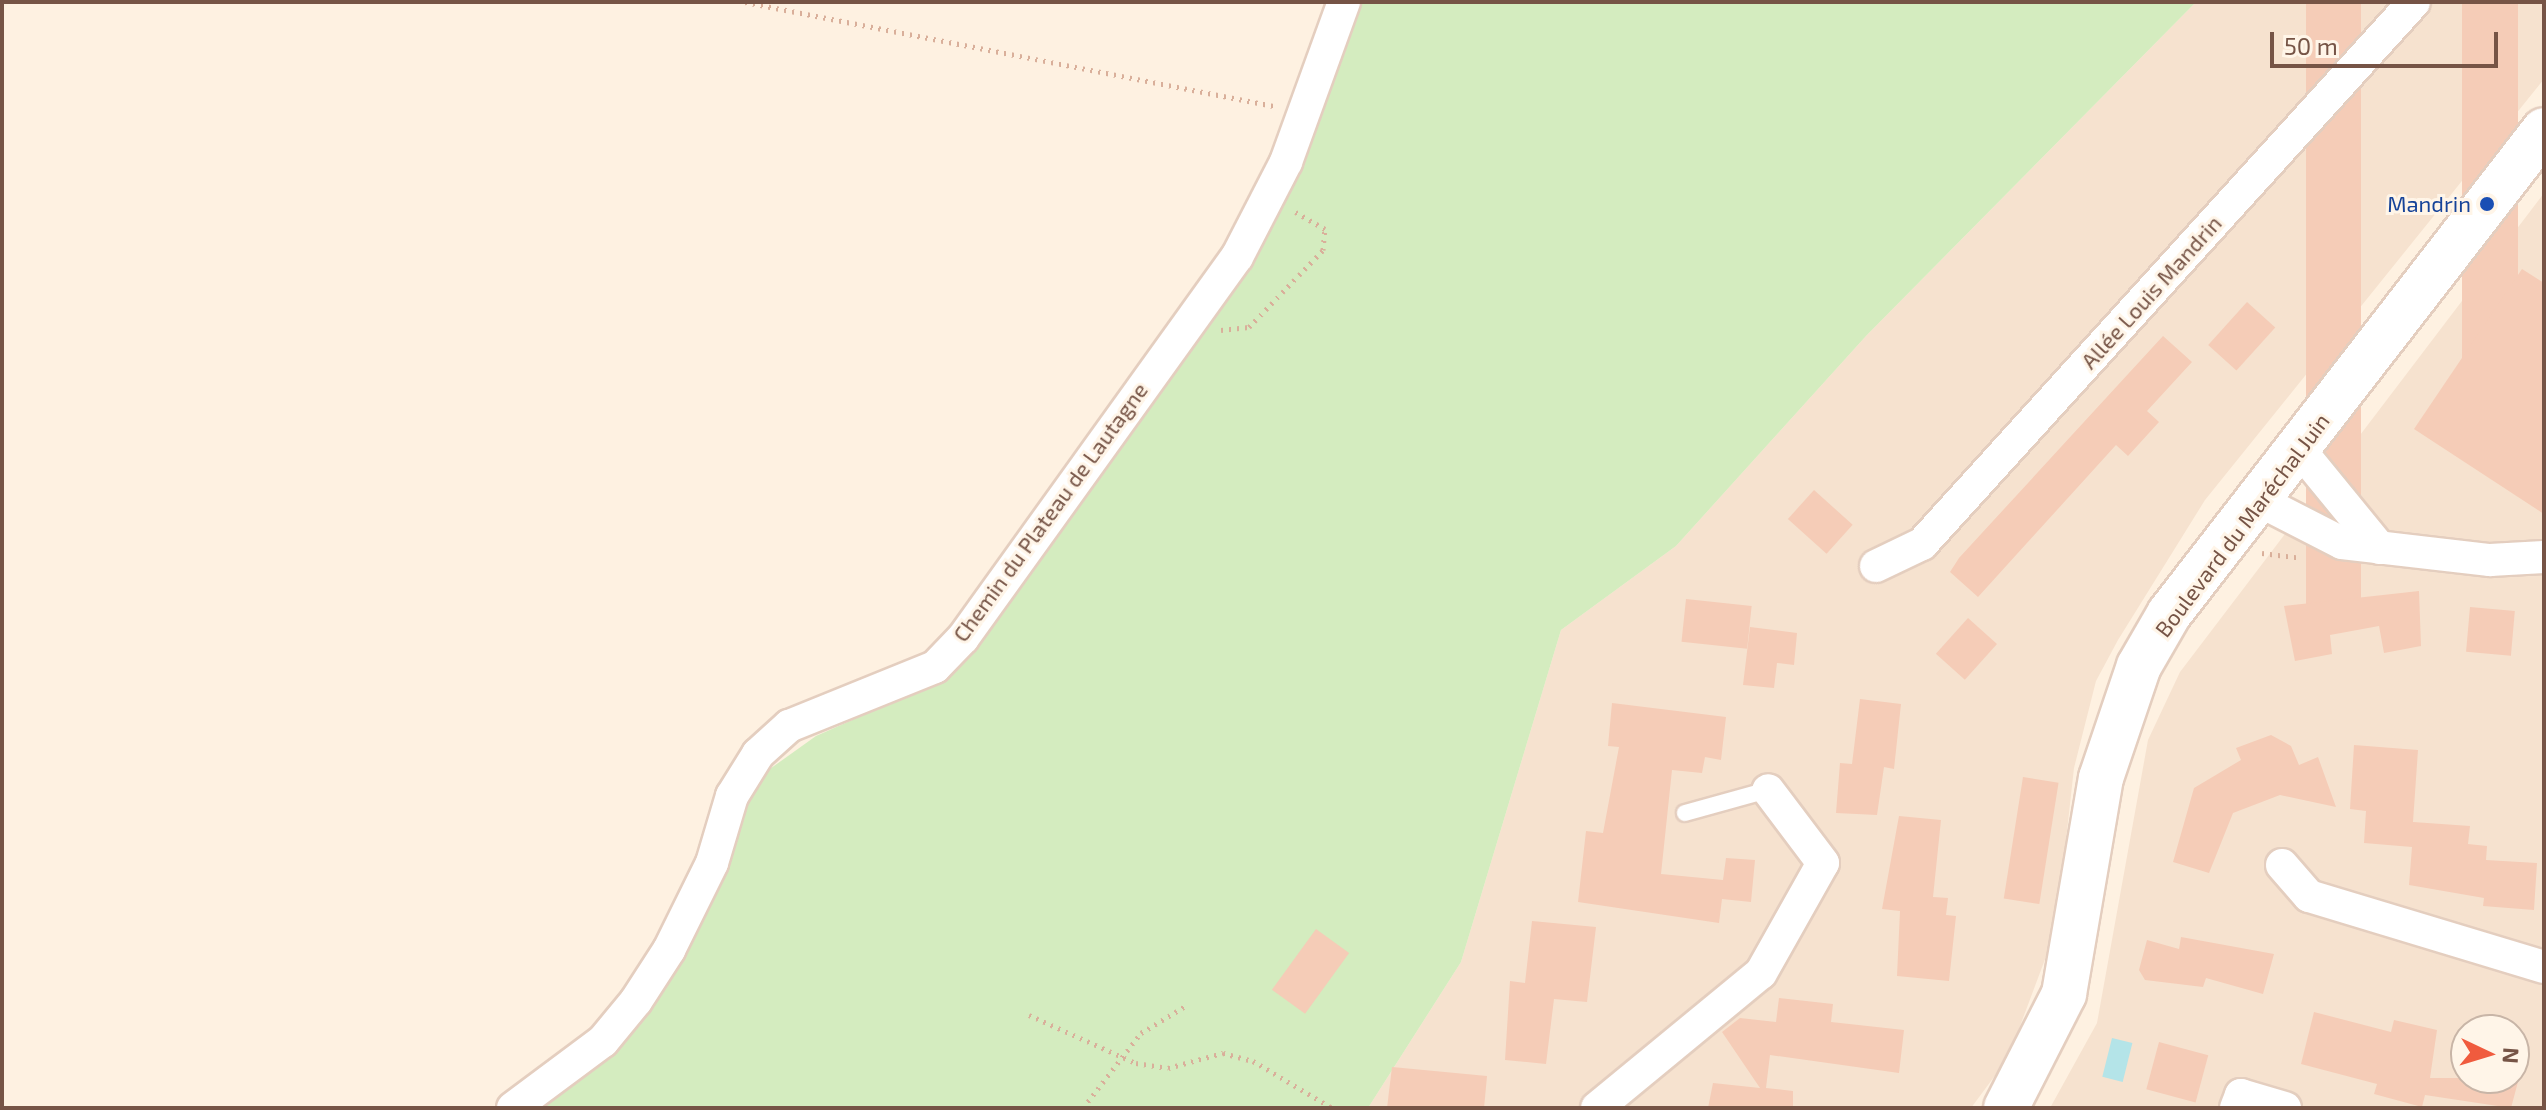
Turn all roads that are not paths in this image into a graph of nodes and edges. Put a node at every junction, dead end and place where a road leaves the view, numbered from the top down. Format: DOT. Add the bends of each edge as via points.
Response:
graph roads {
  1 [pos="1344,2"];
  2 [pos="2414,2"];
  3 [pos="2544,130"];
  4 [pos="2299,449"];
  5 [pos="2260,501"];
  6 [pos="2380,548"];
  7 [pos="2544,557"];
  8 [pos="1876,566"];
  9 [pos="1768,790"];
  10 [pos="1685,813"];
  11 [pos="2282,865"];
  12 [pos="2544,967"];
  13 [pos="513,1108"];
  14 [pos="1597,1108"];
  15 [pos="2006,1108"];
  16 [pos="2236,1108"];
  17 [pos="2285,1108"];
  1 -- 13 [label="street, Chemin du Plateau de Lautagne" via="1263,210 1237,257 935,667 789,726 758,754 732,796 712,863 669,950 636,1001 603,1041"];
  2 -- 8 [label="street, Allée Louis Mandrin" via="1922,544"];
  3 -- 4 [label="main road, Boulevard du Maréchal Juin"];
  4 -- 5 [label="main road, Boulevard du Maréchal Juin"];
  4 -- 6 [label="street"];
  5 -- 6 [label="street" via="2342,543"];
  5 -- 15 [label="main road, Boulevard du Maréchal Juin" via="2169,614 2119,712 2064,994"];
  6 -- 7 [label="street" via="2490,560"];
  9 -- 10 [label="lane"];
  9 -- 14 [label="street" via="1823,863 1761,973"];
  11 -- 12 [label="street" via="2309,896"];
  16 -- 17 [label="street" via="2241,1095"];
}
